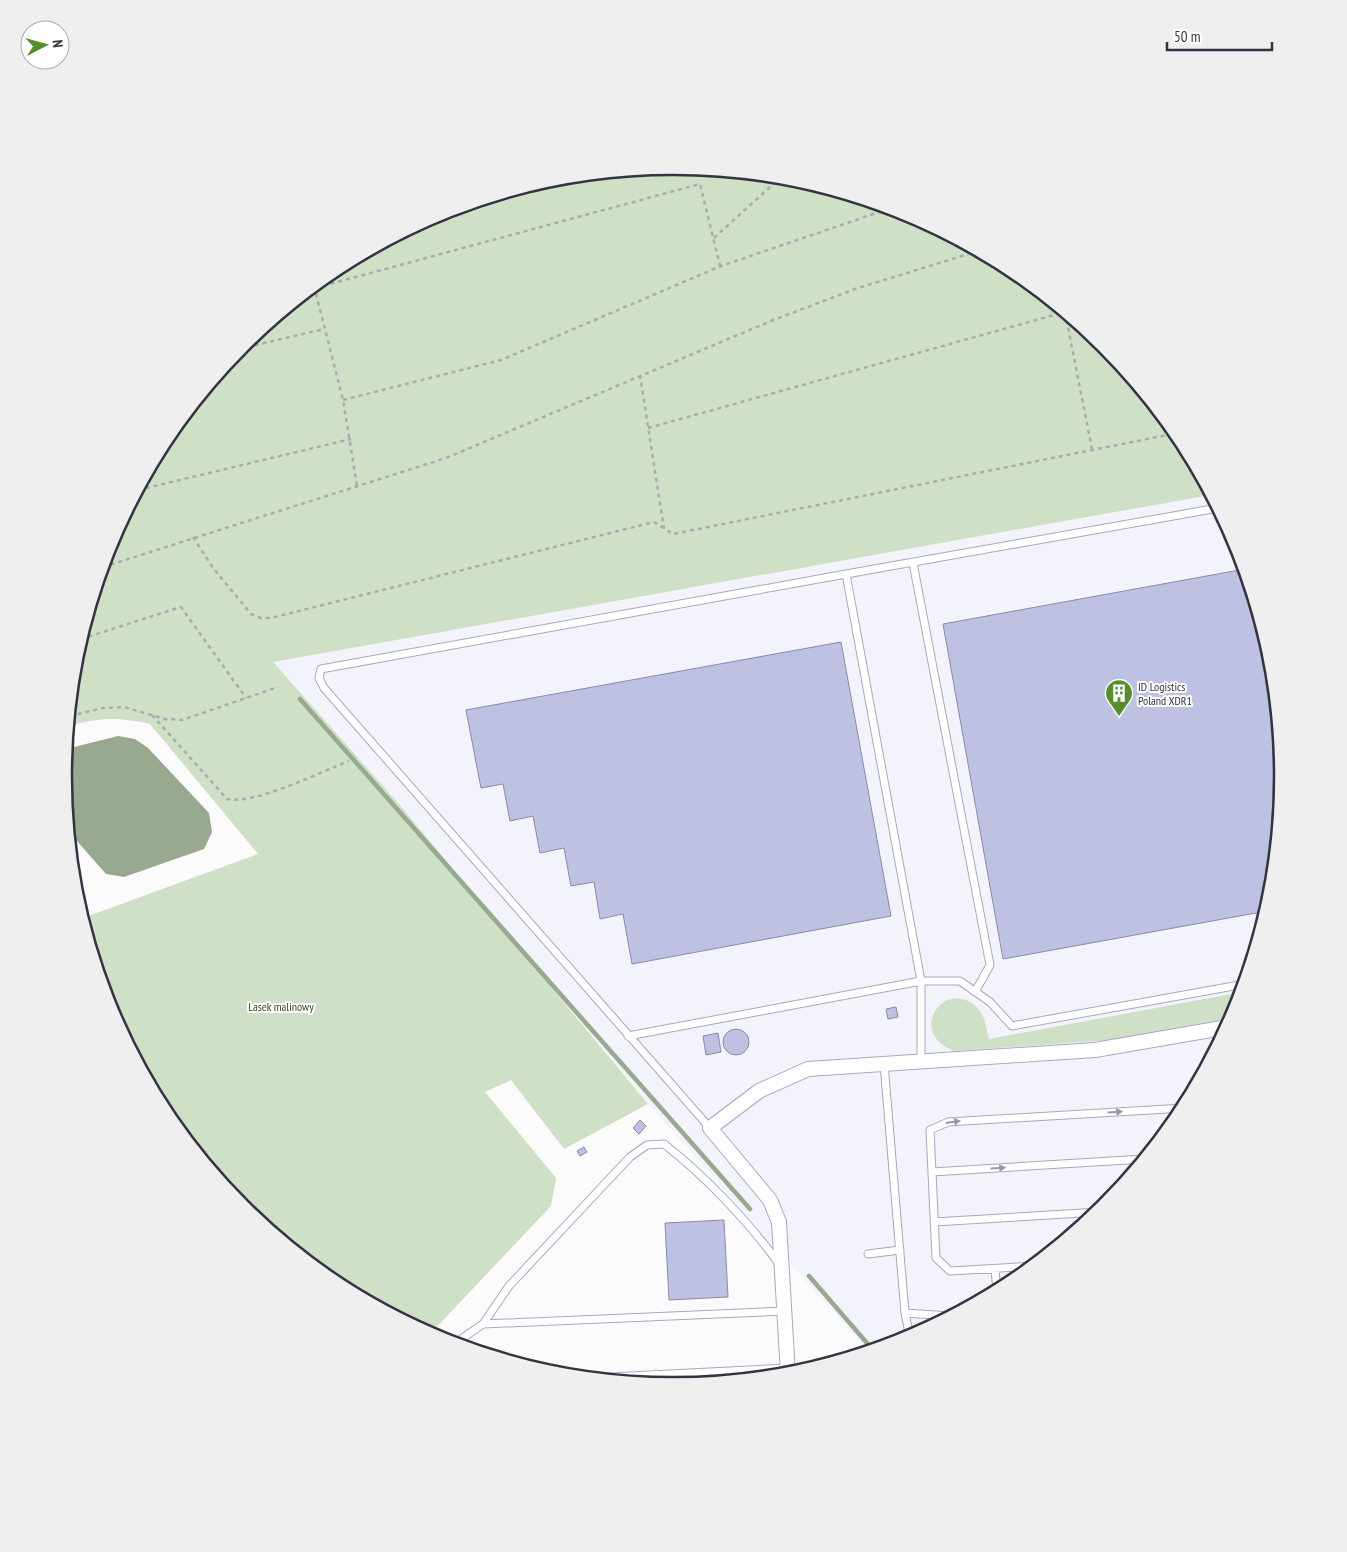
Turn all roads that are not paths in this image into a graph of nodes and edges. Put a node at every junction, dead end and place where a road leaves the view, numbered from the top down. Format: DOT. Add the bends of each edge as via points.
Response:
graph roads {
  1 [pos="1212,509"];
  2 [pos="913,563"];
  3 [pos="846,574"];
  4 [pos="921,981"];
  5 [pos="1237,985"];
  6 [pos="975,992"];
  7 [pos="1219,1029"];
  8 [pos="628,1036"];
  9 [pos="921,1060"];
  10 [pos="884,1063"];
  11 [pos="1174,1109"];
  12 [pos="710,1128"];
  13 [pos="1135,1160"];
  14 [pos="932,1172"];
  15 [pos="1086,1213"];
  16 [pos="934,1222"];
  17 [pos="900,1250"];
  18 [pos="868,1254"];
  19 [pos="781,1267"];
  20 [pos="1020,1267"];
  21 [pos="995,1268"];
  22 [pos="996,1283"];
  23 [pos="785,1311"];
  24 [pos="905,1313"];
  25 [pos="938,1315"];
  26 [pos="483,1324"];
  27 [pos="908,1329"];
  28 [pos="462,1338"];
  29 [pos="788,1366"];
  30 [pos="753,1372"];
  31 [pos="656,1374"];
  32 [pos="630,1376"];
  33 [pos="658,1377"];
  1 -- 2 [label="lane"];
  2 -- 3 [label="lane"];
  2 -- 6 [label="lane" via="990,965"];
  3 -- 4 [label="lane"];
  3 -- 8 [label="lane" via="321,669 319,678 324,688"];
  4 -- 6 [label="lane" via="960,982"];
  4 -- 8 [label="lane"];
  4 -- 9 [label="lane"];
  5 -- 6 [label="lane" via="1012,1026 990,1002"];
  7 -- 9 [label="street" via="1094,1050"];
  8 -- 12 [label="lane"];
  9 -- 10 [label="street"];
  10 -- 12 [label="street" via="808,1069 759,1091"];
  10 -- 17 [label="lane"];
  14 -- 11 [label="lane, one-way" via="930,1130 948,1122"];
  12 -- 19 [label="street" via="770,1200 780,1222"];
  14 -- 13 [label="lane, one-way"];
  14 -- 16 [label="lane"];
  15 -- 16 [label="lane"];
  16 -- 21 [label="lane" via="936,1258 950,1271"];
  17 -- 18 [label="lane"];
  17 -- 24 [label="lane"];
  19 -- 23 [label="street"];
  19 -- 26 [label="lane" via="764,1243 684,1160 664,1144 647,1145 630,1157 509,1286"];
  20 -- 21 [label="lane"];
  21 -- 22 [label="lane"];
  23 -- 26 [label="lane"];
  23 -- 29 [label="street"];
  24 -- 25 [label="lane"];
  24 -- 27 [label="lane"];
  26 -- 28 [label="lane"];
  30 -- 31 [label="lane"];
  31 -- 32 [label="lane"];
  31 -- 33 [label="lane"];
}
